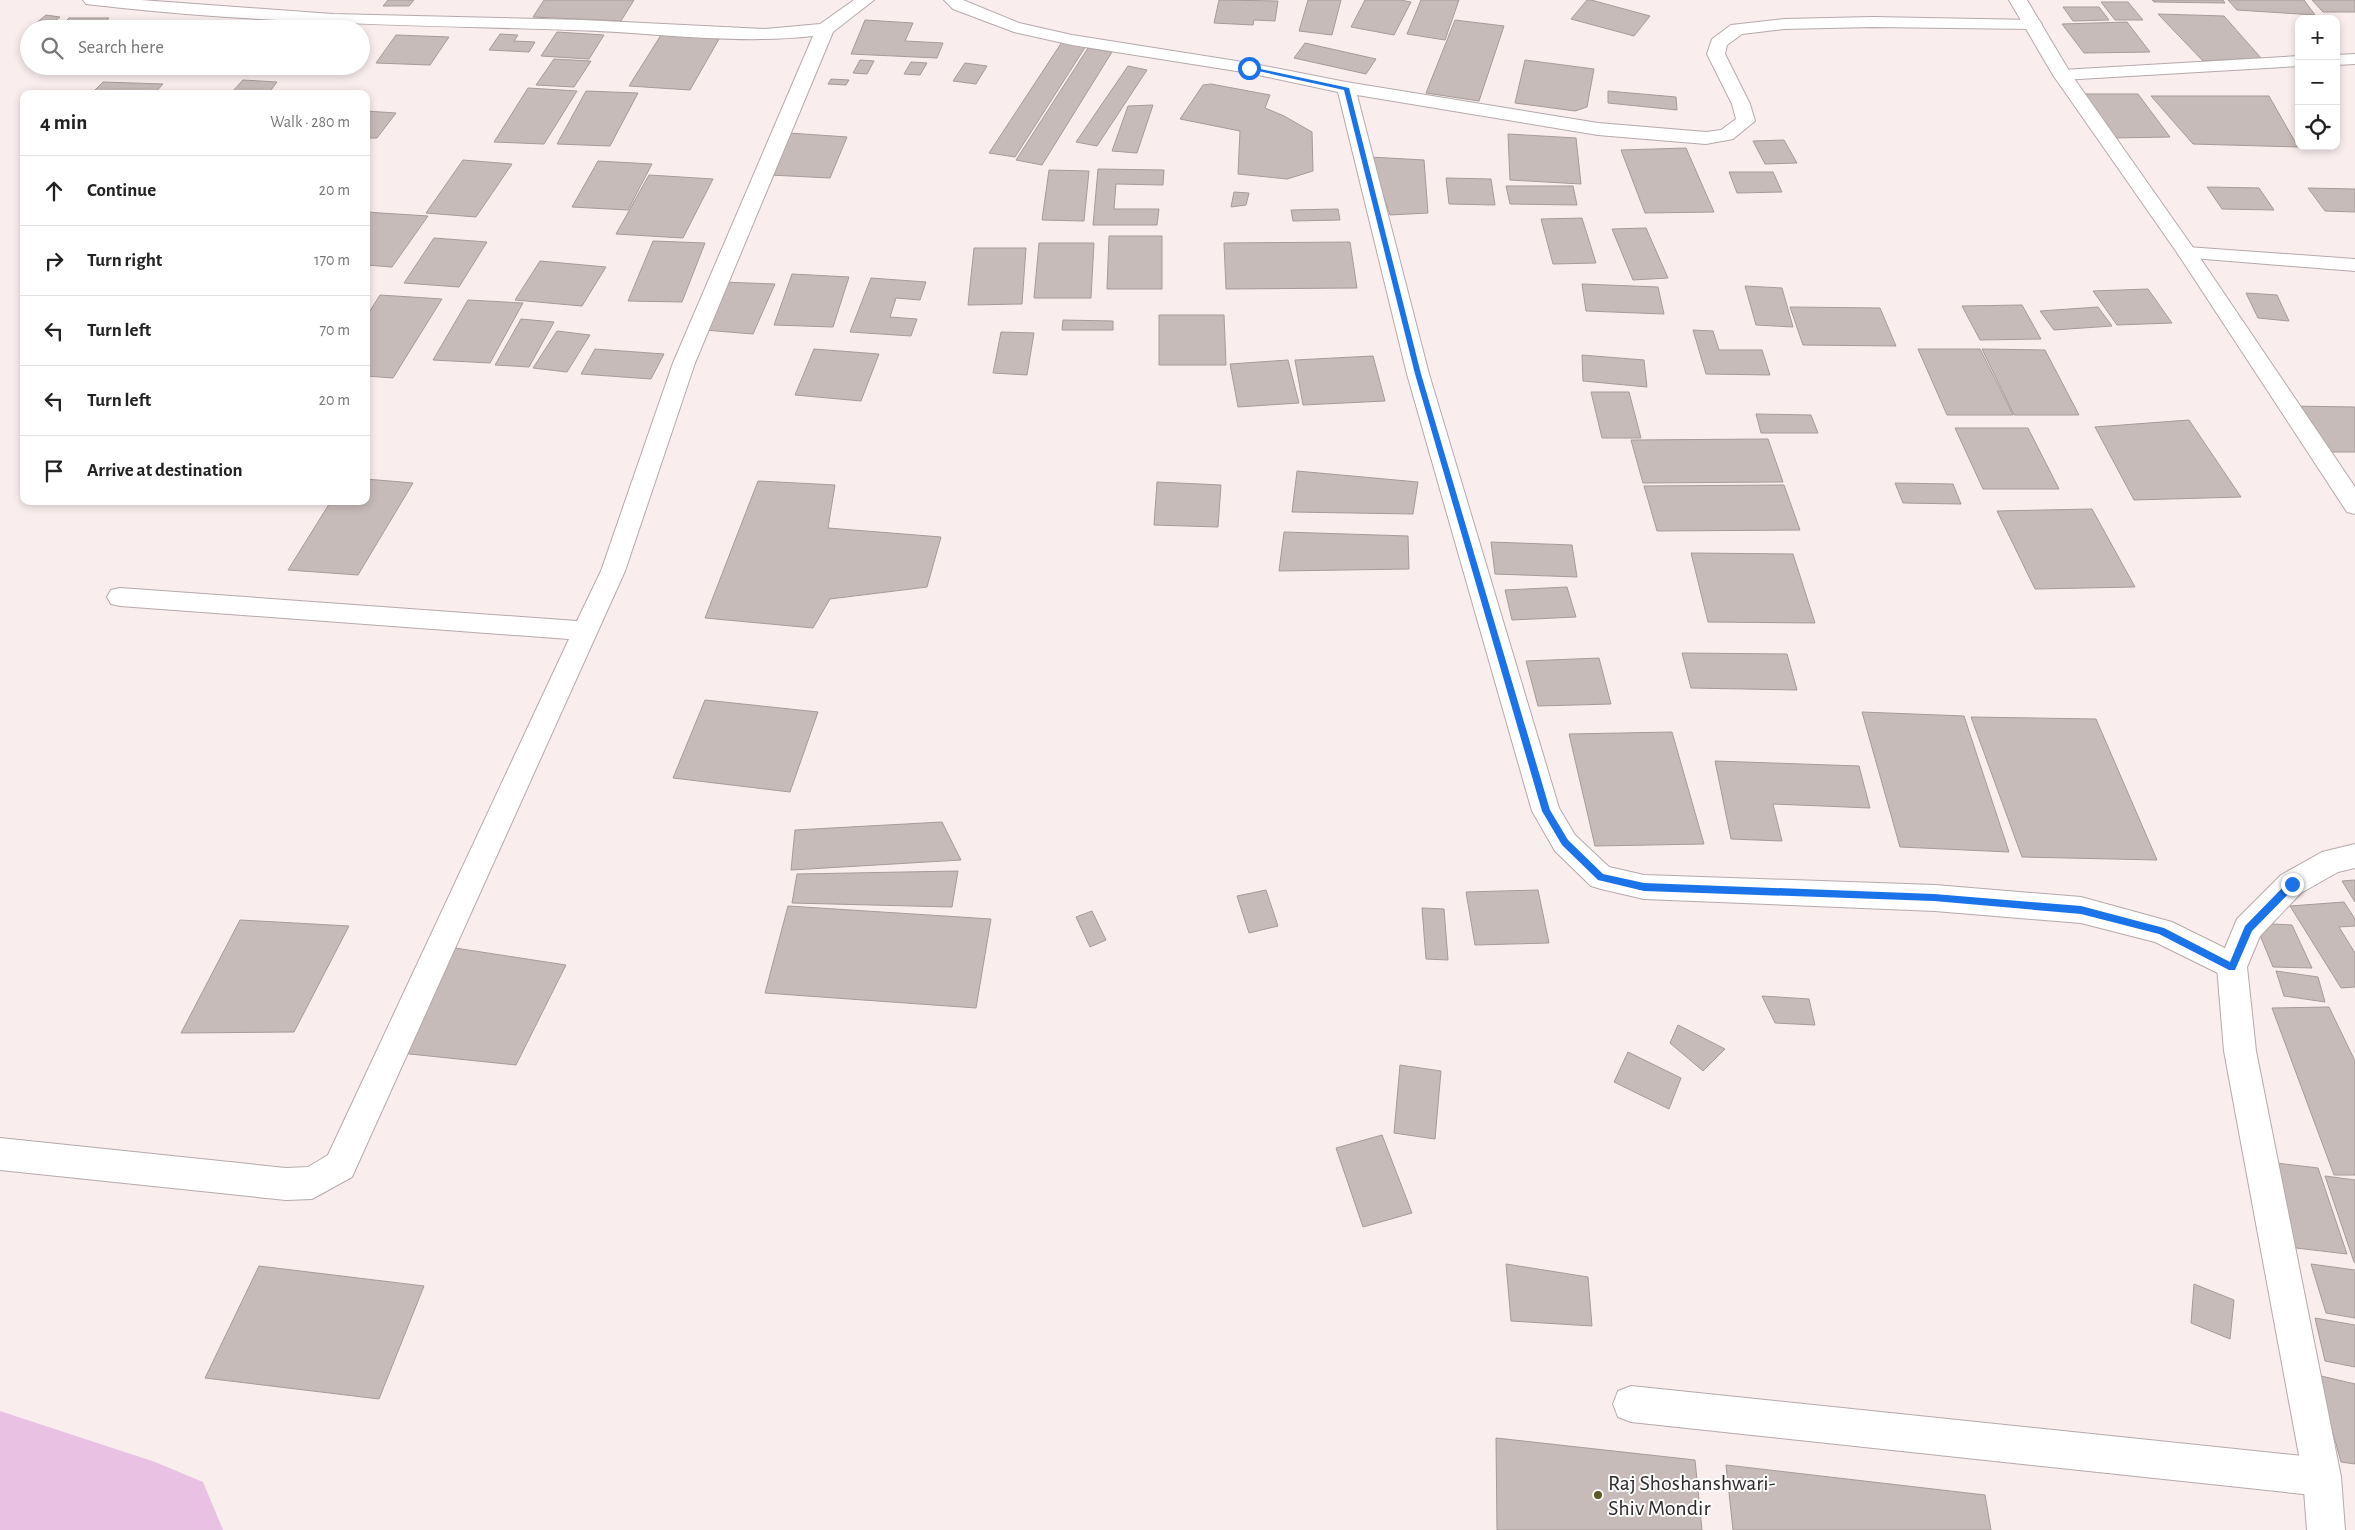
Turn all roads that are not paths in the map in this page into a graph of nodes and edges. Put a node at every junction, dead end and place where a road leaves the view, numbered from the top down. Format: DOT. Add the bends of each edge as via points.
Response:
graph roads {
  1 [pos="92,0"];
  2 [pos="865,0"];
  3 [pos="953,0"];
  4 [pos="2018,0"];
  5 [pos="2033,24"];
  6 [pos="825,29"];
  7 [pos="2340,60"];
  8 [pos="2355,60"];
  9 [pos="2295,61"];
  10 [pos="2062,75"];
  11 [pos="1346,88"];
  12 [pos="2187,253"];
  13 [pos="2355,265"];
  14 [pos="2355,506"];
  15 [pos="120,597"];
  16 [pos="585,631"];
  17 [pos="2355,856"];
  18 [pos="2232,967"];
  19 [pos="0,1154"];
  20 [pos="1631,1404"];
  21 [pos="2322,1477"];
  22 [pos="2326,1530"];
  1 -- 6 [label="street" via="332,19 584,25 746,34 790,34"];
  2 -- 6 [label="street"];
  3 -- 11 [label="street" via="1014,27 1114,48 1249,68"];
  4 -- 5 [label="street"];
  5 -- 10 [label="street"];
  5 -- 11 [label="street" via="1872,22 1784,24 1738,29 1718,43 1716,54 1746,121 1726,135 1706,138 1598,129"];
  6 -- 16 [label="street" via="684,363 613,571"];
  7 -- 8 [label="street"];
  9 -- 10 [label="street"];
  10 -- 12 [label="street"];
  11 -- 18 [label="street" via="1418,374 1546,811 1565,843 1601,878 1644,887 1934,898 2081,910 2161,931"];
  12 -- 13 [label="street"];
  12 -- 14 [label="street"];
  15 -- 16 [label="street"];
  16 -- 19 [label="street" via="340,1166 312,1182 286,1184"];
  17 -- 18 [label="street" via="2332,861 2292,884 2248,928"];
  18 -- 21 [label="street" via="2240,1051"];
  20 -- 21 [label="street"];
  21 -- 22 [label="street"];
}
